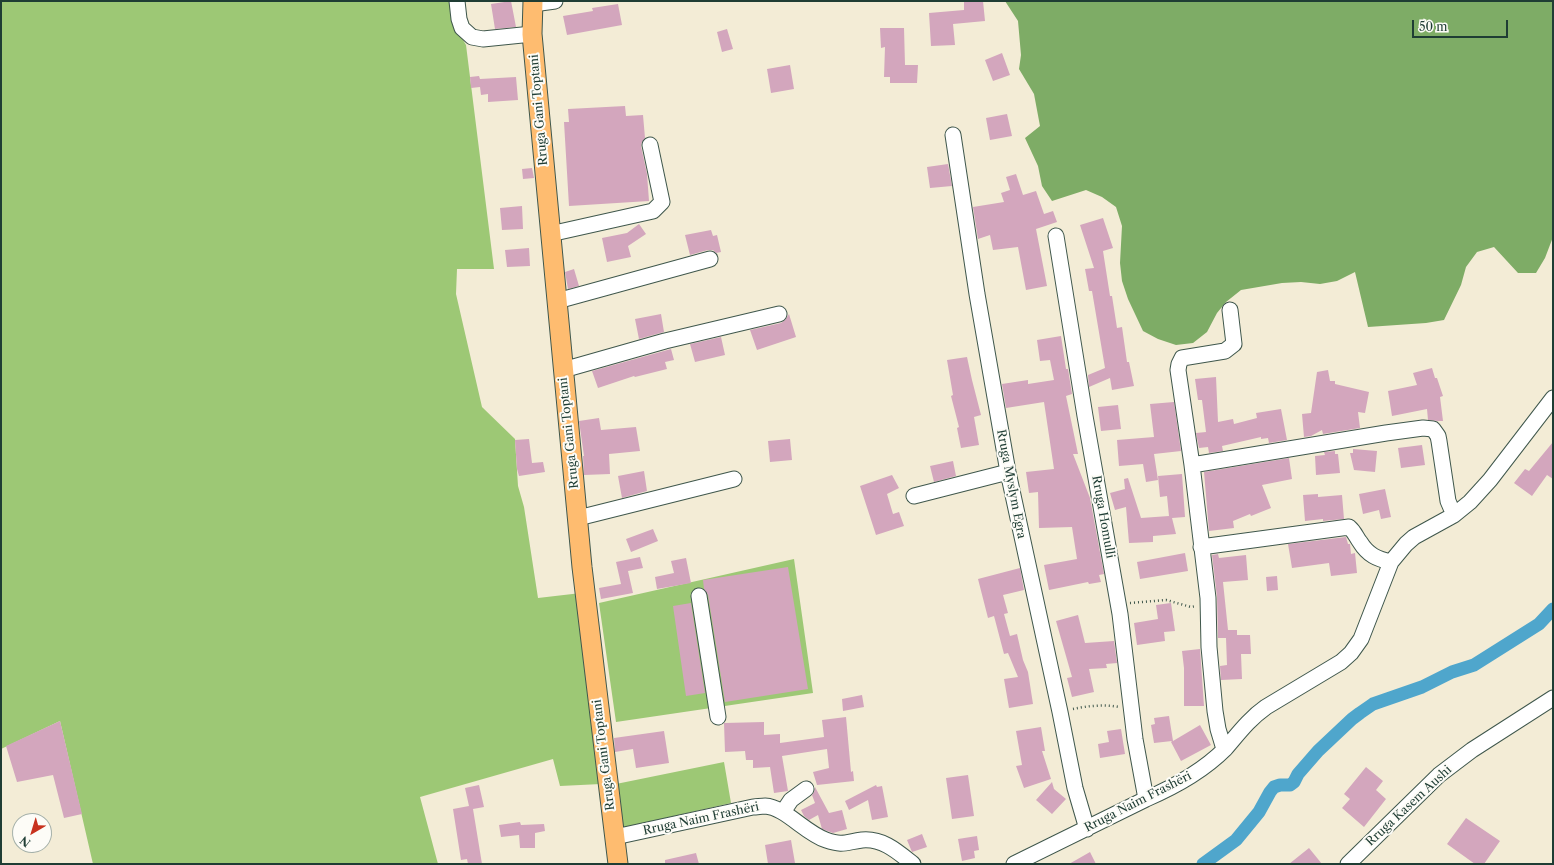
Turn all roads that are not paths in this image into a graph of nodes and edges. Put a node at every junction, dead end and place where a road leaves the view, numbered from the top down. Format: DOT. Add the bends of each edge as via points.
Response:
graph roads {
  1 [pos="457,1"];
  2 [pos="555,1"];
  3 [pos="533,3"];
  4 [pos="532,34"];
  5 [pos="953,135"];
  6 [pos="650,145"];
  7 [pos="550,234"];
  8 [pos="1056,236"];
  9 [pos="710,259"];
  10 [pos="556,300"];
  11 [pos="1230,310"];
  12 [pos="780,314"];
  13 [pos="563,370"];
  14 [pos="1553,398"];
  15 [pos="1192,465"];
  16 [pos="1008,472"];
  17 [pos="734,479"];
  18 [pos="914,496"];
  19 [pos="1454,515"];
  20 [pos="578,518"];
  21 [pos="1201,547"];
  22 [pos="1391,562"];
  23 [pos="699,596"];
  24 [pos="1553,698"];
  25 [pos="718,717"];
  26 [pos="1224,749"];
  27 [pos="806,789"];
  28 [pos="1146,799"];
  29 [pos="783,812"];
  30 [pos="1087,829"];
  31 [pos="614,837"];
  32 [pos="618,864"];
  33 [pos="913,864"];
  34 [pos="1014,864"];
  35 [pos="1348,864"];
  1 -- 4 [label="street" via="462,28 472,37 483,39"];
  2 -- 3 [label="street"];
  3 -- 4 [label="main road, Rruga Gani Toptani"];
  4 -- 7 [label="main road, Rruga Gani Toptani"];
  5 -- 16 [label="street, Rruga Myslym Egra"];
  6 -- 7 [label="street" via="662,202 653,211"];
  7 -- 10 [label="main road, Rruga Gani Toptani"];
  8 -- 28 [label="street, Rruga Homulli" via="1118,605 1135,739"];
  9 -- 10 [label="street"];
  10 -- 13 [label="main road, Rruga Gani Toptani"];
  11 -- 15 [label="street" via="1234,344 1225,350 1182,358 1179,364 1179,383"];
  12 -- 13 [label="street" via="664,341"];
  13 -- 20 [label="main road, Rruga Gani Toptani"];
  14 -- 19 [label="street, Rruga Naim Frashëri" via="1490,480"];
  15 -- 19 [label="street" via="1423,428 1433,430 1438,436 1448,501"];
  15 -- 21 [label="street"];
  16 -- 18 [label="street"];
  16 -- 30 [label="street, Rruga Myslym Egra" via="1075,788"];
  17 -- 20 [label="street"];
  19 -- 22 [label="street, Rruga Naim Frashëri" via="1414,537"];
  20 -- 31 [label="main road, Rruga Gani Toptani"];
  21 -- 22 [label="street" via="1349,527 1369,554"];
  21 -- 26 [label="street" via="1208,605 1215,711"];
  22 -- 26 [label="street, Rruga Naim Frashëri" via="1360,639 1350,653 1341,662 1255,715"];
  23 -- 25 [label="street"];
  24 -- 35 [label="street, Rruga Kasem Aushi" via="1472,750 1439,775"];
  26 -- 28 [label="street, Rruga Naim Frashëri" via="1207,765 1187,778"];
  27 -- 29 [label="street" via="792,800"];
  28 -- 30 [label="street, Rruga Naim Frashëri"];
  29 -- 31 [label="street, Rruga Naim Frashëri" via="766,806 753,807"];
  29 -- 33 [label="street, Rruga Naim Frashëri" via="824,840 848,844 862,840 876,841 890,846"];
  30 -- 34 [label="street, Rruga Naim Frashëri"];
  31 -- 32 [label="main road, Rruga Gani Toptani"];
}
